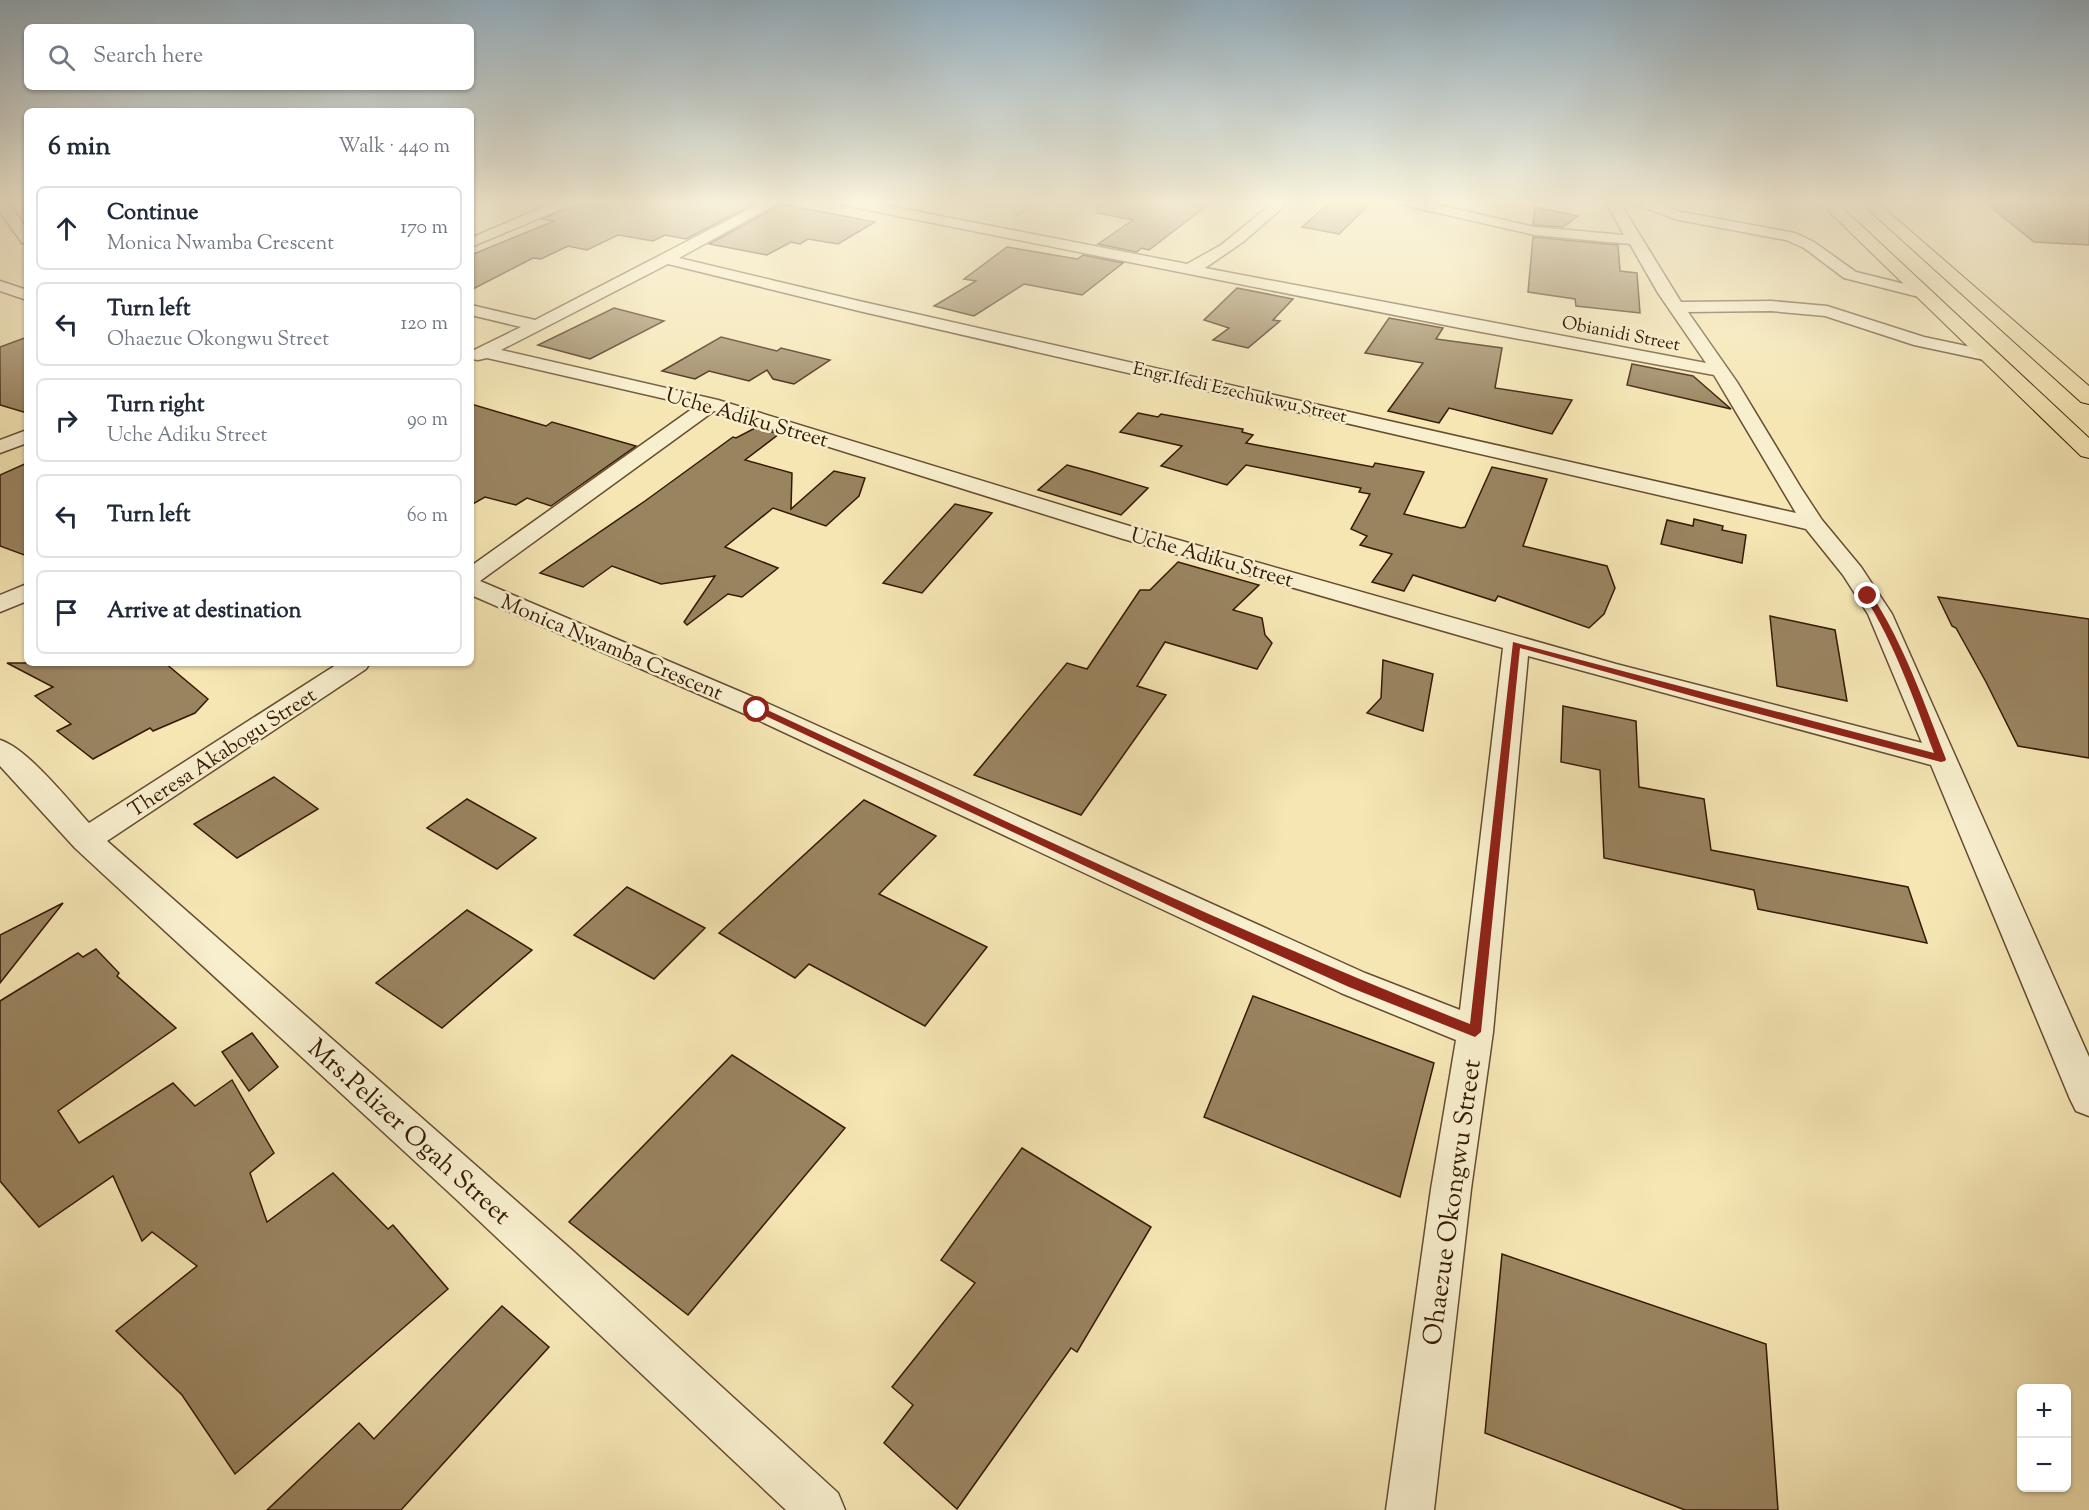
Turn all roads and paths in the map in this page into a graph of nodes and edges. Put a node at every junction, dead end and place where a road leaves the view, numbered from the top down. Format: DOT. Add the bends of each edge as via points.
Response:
graph roads {
  1 [pos="642,271"];
  2 [pos="717,271"];
  3 [pos="1196,271"];
  4 [pos="1654,271"];
  5 [pos="1845,271"];
  6 [pos="1900,271"];
  7 [pos="1947,271"];
  8 [pos="18,277"];
  9 [pos="0,284"];
  10 [pos="1923,293"];
  11 [pos="24,294"];
  12 [pos="1676,307"];
  13 [pos="474,311"];
  14 [pos="538,326"];
  15 [pos="478,356"];
  16 [pos="1989,356"];
  17 [pos="1720,371"];
  18 [pos="2089,397"];
  19 [pos="711,404"];
  20 [pos="2089,452"];
  21 [pos="1814,524"];
  22 [pos="474,576"];
  23 [pos="474,587"];
  24 [pos="24,593"];
  25 [pos="0,605"];
  26 [pos="1516,644"];
  27 [pos="352,666"];
  28 [pos="0,750"];
  29 [pos="1941,759"];
  30 [pos="86,840"];
  31 [pos="1475,1032"];
  32 [pos="2089,1099"];
  33 [pos="821,1510"];
  34 [pos="1410,1510"];
  1 -- 14 [label="street"];
  2 -- 21 [label="street, Engr.Ifedi Ezechukwu Street"];
  3 -- 17 [label="street, Obianidi Street"];
  4 -- 12 [label="street"];
  5 -- 10 [label="street"];
  6 -- 10 [label="highway"];
  7 -- 18 [label="highway"];
  8 -- 9 [label="street"];
  9 -- 11 [label="street"];
  10 -- 16 [label="highway"];
  12 -- 16 [label="street" via="1771,306 1827,311 1920,341"];
  12 -- 17 [label="street"];
  13 -- 14 [label="street"];
  14 -- 15 [label="street"];
  15 -- 19 [label="street, Uche Adiku Street"];
  16 -- 20 [label="highway"];
  17 -- 21 [label="street"];
  19 -- 22 [label="street"];
  19 -- 26 [label="street, Uche Adiku Street" via="1128,533"];
  21 -- 29 [label="street" via="1853,572 1880,614"];
  23 -- 31 [label="street, Monica Nwamba Crescent" via="757,710 1353,983"];
  24 -- 25 [label="street"];
  26 -- 29 [label="street, Uche Adiku Street"];
  26 -- 31 [label="street, Ohaezue Okongwu Street"];
  27 -- 30 [label="street, Theresa Akabogu Street"];
  28 -- 30 [label="street, Mrs.Pelizer Ogah Street"];
  29 -- 32 [label="street"];
  30 -- 33 [label="street, Mrs.Pelizer Ogah Street" via="304,1034"];
  31 -- 34 [label="street, Ohaezue Okongwu Street"];
}
